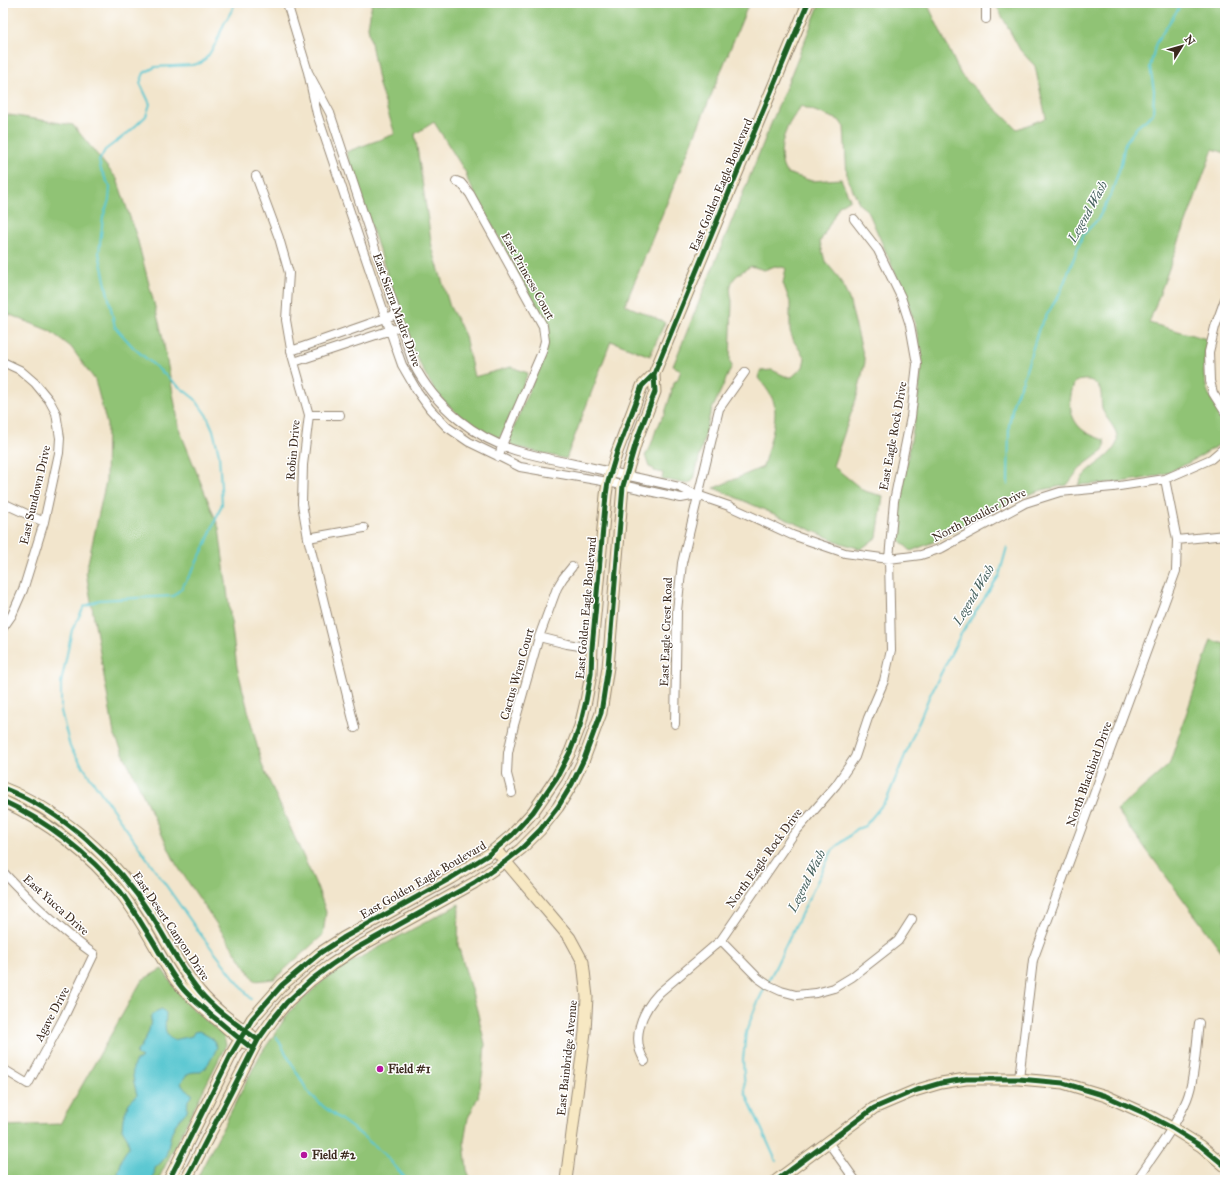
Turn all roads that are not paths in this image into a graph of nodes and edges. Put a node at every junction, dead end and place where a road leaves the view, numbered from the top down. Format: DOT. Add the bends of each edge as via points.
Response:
graph roads {
  1 [pos="287,3"];
  2 [pos="808,3"];
  3 [pos="986,3"];
  4 [pos="986,19"];
  5 [pos="308,72"];
  6 [pos="256,176"];
  7 [pos="456,181"];
  8 [pos="854,219"];
  9 [pos="1225,299"];
  10 [pos="397,314"];
  11 [pos="386,318"];
  12 [pos="401,326"];
  13 [pos="390,331"];
  14 [pos="291,351"];
  15 [pos="3,362"];
  16 [pos="294,362"];
  17 [pos="745,372"];
  18 [pos="654,374"];
  19 [pos="1225,412"];
  20 [pos="309,415"];
  21 [pos="340,415"];
  22 [pos="502,445"];
  23 [pos="1225,447"];
  24 [pos="499,457"];
  25 [pos="610,477"];
  26 [pos="1165,479"];
  27 [pos="624,481"];
  28 [pos="697,495"];
  29 [pos="3,503"];
  30 [pos="44,522"];
  31 [pos="364,528"];
  32 [pos="1225,535"];
  33 [pos="308,538"];
  34 [pos="1177,540"];
  35 [pos="889,559"];
  36 [pos="572,567"];
  37 [pos="3,628"];
  38 [pos="540,637"];
  39 [pos="592,648"];
  40 [pos="891,650"];
  41 [pos="601,713"];
  42 [pos="675,724"];
  43 [pos="355,728"];
  44 [pos="3,788"];
  45 [pos="512,794"];
  46 [pos="3,801"];
  47 [pos="495,849"];
  48 [pos="506,861"];
  49 [pos="3,872"];
  50 [pos="912,920"];
  51 [pos="721,940"];
  52 [pos="94,954"];
  53 [pos="1199,1023"];
  54 [pos="243,1035"];
  55 [pos="256,1045"];
  56 [pos="645,1061"];
  57 [pos="3,1069"];
  58 [pos="1019,1079"];
  59 [pos="1172,1128"];
  60 [pos="828,1142"];
  61 [pos="1225,1166"];
  62 [pos="169,1180"];
  63 [pos="186,1180"];
  64 [pos="566,1180"];
  65 [pos="777,1180"];
  66 [pos="855,1180"];
  67 [pos="1137,1180"];
  1 -- 5 [label="street, East Sierra Madre Drive"];
  2 -- 18 [label="street, East Golden Eagle Boulevard"];
  3 -- 4 [label="street"];
  5 -- 10 [label="street, East Sierra Madre Drive" via="330,114"];
  5 -- 11 [label="street, East Sierra Madre Drive" via="317,114"];
  6 -- 14 [label="street, Robin Drive" via="280,238 288,273 286,320"];
  7 -- 22 [label="street, East Princess Court" via="470,194 542,326 545,341"];
  8 -- 35 [label="street, East Eagle Rock Drive" via="878,250 901,297 910,325 917,364 911,417 894,501"];
  9 -- 19 [label="street" via="1209,352 1213,393"];
  10 -- 11 [label="street"];
  10 -- 12 [label="street, East Sierra Madre Drive"];
  11 -- 13 [label="street, East Sierra Madre Drive"];
  11 -- 14 [label="street"];
  12 -- 13 [label="street"];
  12 -- 22 [label="street, East Sierra Madre Drive" via="413,363 438,399 473,431"];
  13 -- 16 [label="street"];
  13 -- 24 [label="street, East Sierra Madre Drive" via="402,365 430,410 469,442"];
  14 -- 16 [label="street, Robin Drive"];
  15 -- 30 [label="street, East Sundown Drive" via="20,370 35,383 56,413 60,438 59,453"];
  16 -- 20 [label="street, Robin Drive"];
  17 -- 28 [label="street, East Eagle Crest Road" via="719,410"];
  18 -- 25 [label="street, East Golden Eagle Boulevard" via="642,386 616,452"];
  18 -- 27 [label="street, East Golden Eagle Boulevard" via="655,392"];
  20 -- 21 [label="street"];
  20 -- 33 [label="street, Robin Drive" via="303,465 302,504"];
  22 -- 24 [label="street, East Princess Court"];
  22 -- 25 [label="street, East Sierra Madre Drive"];
  23 -- 26 [label="street, North Boulder Drive" via="1211,459"];
  24 -- 25 [label="street, East Sierra Madre Drive" via="520,467"];
  25 -- 27 [label="street, North Boulder Drive"];
  25 -- 39 [label="street, East Golden Eagle Boulevard" via="606,495"];
  26 -- 34 [label="street, North Blackbird Drive"];
  26 -- 35 [label="street, North Boulder Drive" via="1060,492 1025,503 942,548 921,555"];
  27 -- 28 [label="street, North Boulder Drive" via="681,498"];
  27 -- 41 [label="street, East Golden Eagle Boulevard" via="608,667"];
  28 -- 35 [label="street, North Boulder Drive" via="729,506 792,535 845,553"];
  28 -- 42 [label="street, East Eagle Crest Road" via="682,563 677,604"];
  29 -- 30 [label="street"];
  30 -- 37 [label="street, East Sundown Drive" via="23,590"];
  31 -- 33 [label="street"];
  32 -- 34 [label="street"];
  33 -- 43 [label="street, Robin Drive"];
  34 -- 58 [label="street, North Blackbird Drive" via="1176,571 1033,960"];
  35 -- 40 [label="street, East Eagle Rock Drive"];
  36 -- 38 [label="street, Cactus Wren Court" via="557,588"];
  38 -- 39 [label="street"];
  38 -- 45 [label="street, Cactus Wren Court" via="508,753 507,774"];
  39 -- 41 [label="street" via="601,663"];
  39 -- 47 [label="street, East Golden Eagle Boulevard" via="586,701 570,752 557,777 533,812"];
  40 -- 51 [label="street, North Eagle Rock Drive" via="884,681 855,757 836,785 793,835"];
  41 -- 48 [label="street, East Golden Eagle Boulevard" via="584,759 558,807 540,830"];
  44 -- 54 [label="street, East Desert Canyon Drive" via="31,801 63,821 102,854 140,898 183,969 201,993"];
  46 -- 54 [label="street, East Desert Canyon Drive" via="61,836 105,874 134,910 180,985 199,1004"];
  47 -- 48 [label="street, East Bainbridge Avenue"];
  47 -- 54 [label="street, East Golden Eagle Boulevard" via="451,878 320,953 282,985 252,1019"];
  48 -- 55 [label="street, East Golden Eagle Boulevard" via="474,883 331,965 287,1002"];
  48 -- 64 [label="street, East Bainbridge Avenue" via="570,938 583,962 587,997 585,1032"];
  49 -- 52 [label="street, East Yucca Drive" via="45,914"];
  50 -- 51 [label="street" via="898,942 834,988 816,993 796,995 768,985"];
  51 -- 56 [label="street, North Eagle Rock Drive" via="650,1002 639,1030 639,1047"];
  52 -- 57 [label="street, Agave Drive" via="28,1084"];
  53 -- 59 [label="street" via="1187,1098"];
  54 -- 55 [label="street, East Desert Canyon Drive"];
  54 -- 62 [label="street, East Golden Eagle Boulevard"];
  55 -- 63 [label="street, East Golden Eagle Boulevard"];
  58 -- 59 [label="street" via="1063,1083 1106,1096"];
  58 -- 60 [label="street" via="966,1079 941,1082 914,1090 874,1108"];
  59 -- 61 [label="street" via="1201,1146"];
  59 -- 67 [label="street"];
  60 -- 65 [label="street"];
  60 -- 66 [label="street"];
}
